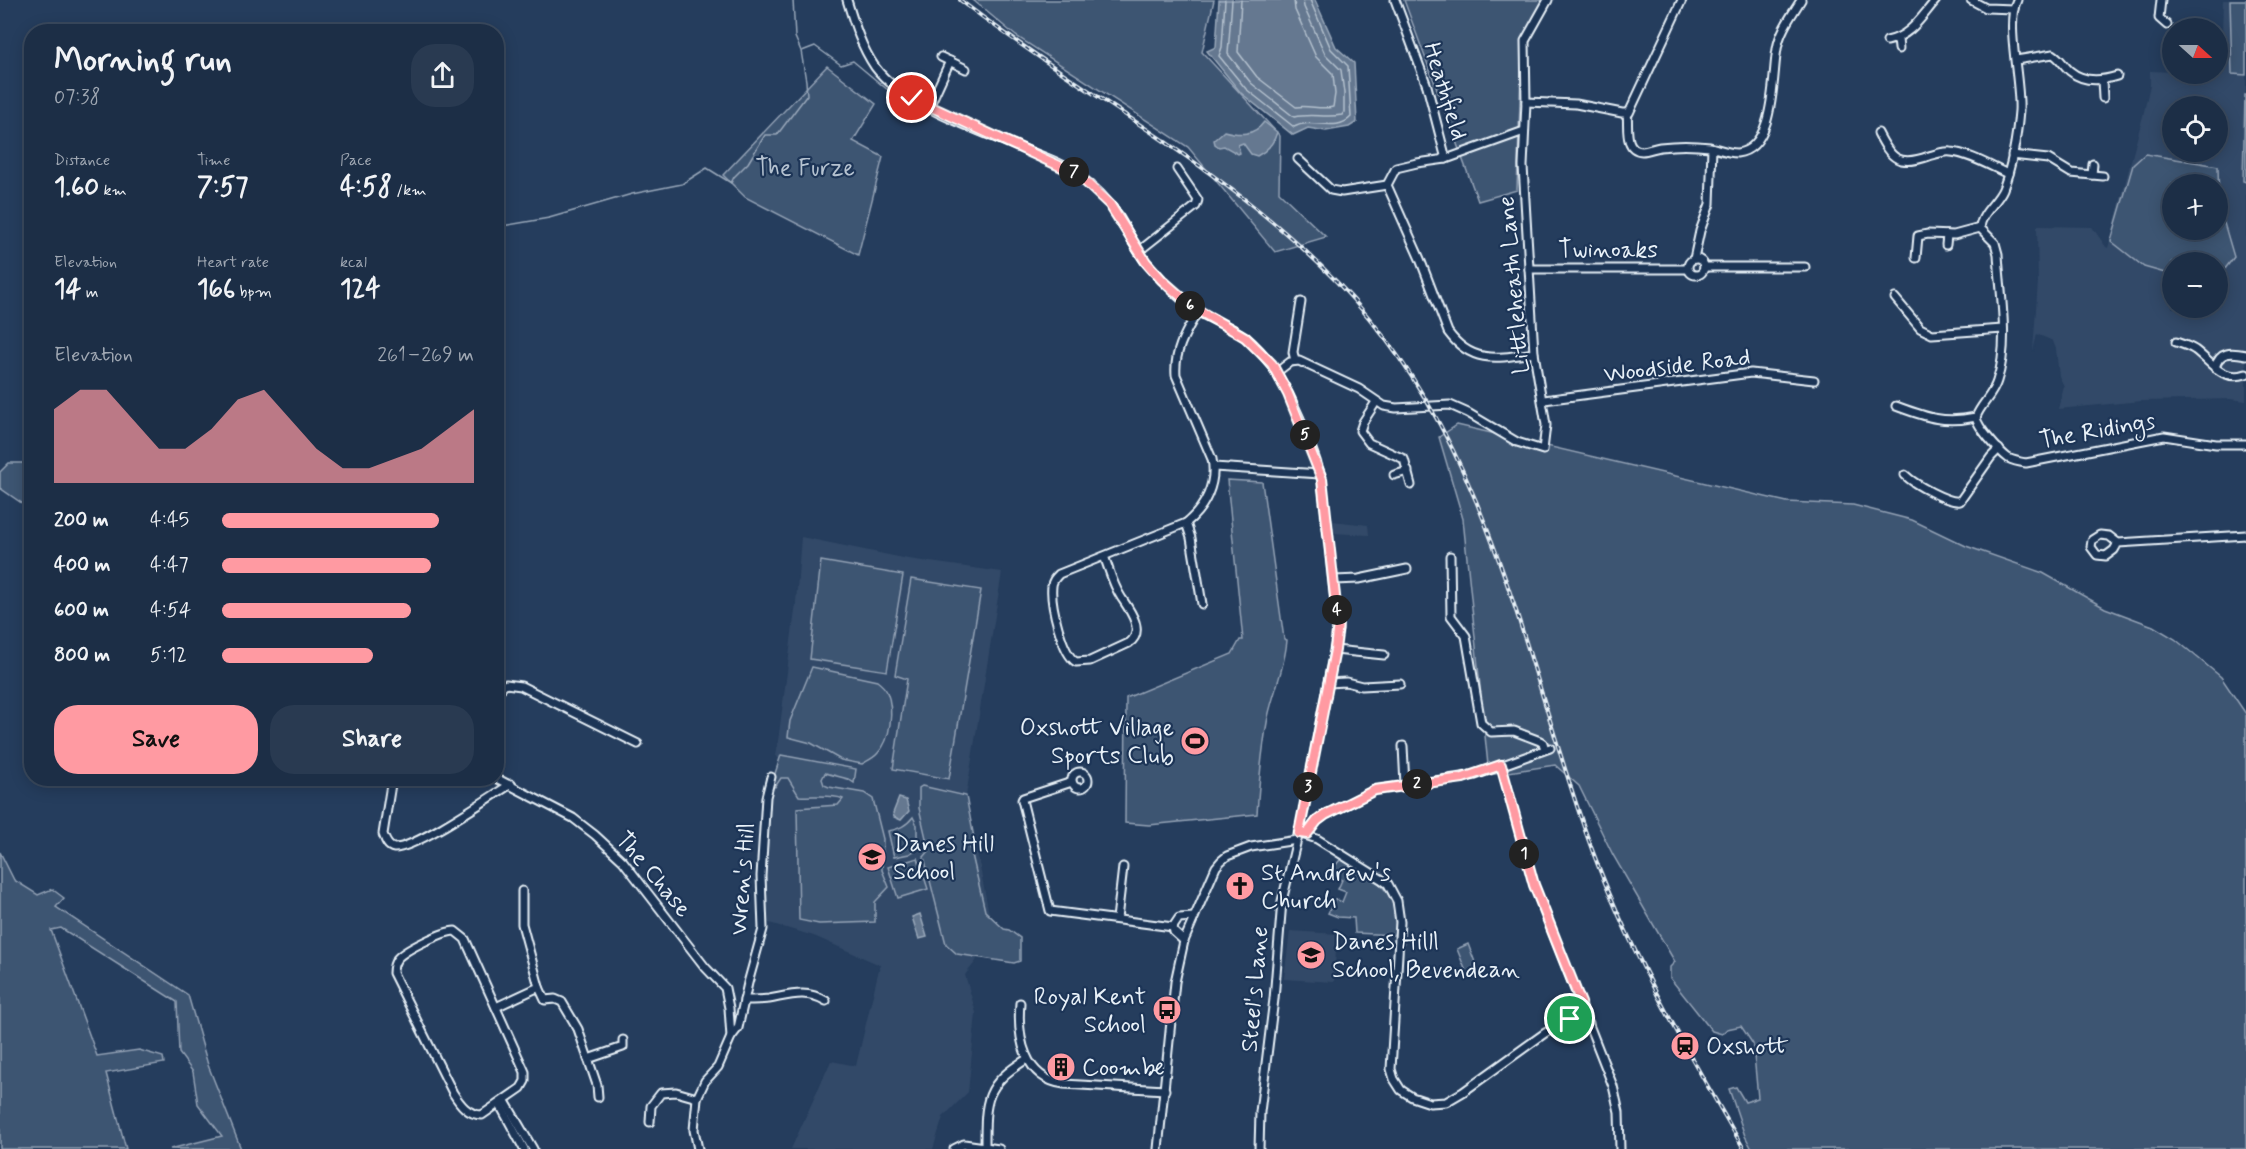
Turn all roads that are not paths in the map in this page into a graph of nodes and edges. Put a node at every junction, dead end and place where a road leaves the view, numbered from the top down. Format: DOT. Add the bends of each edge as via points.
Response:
graph roads {
  1 [pos="847,0"];
  2 [pos="1395,0"];
  3 [pos="1548,0"];
  4 [pos="1682,0"];
  5 [pos="1802,0"];
  6 [pos="1971,0"];
  7 [pos="2018,0"];
  8 [pos="2161,0"];
  9 [pos="1935,1"];
  10 [pos="2014,9"];
  11 [pos="2162,21"];
  12 [pos="1898,39"];
  13 [pos="1887,41"];
  14 [pos="1899,49"];
  15 [pos="941,57"];
  16 [pos="2016,60"];
  17 [pos="950,61"];
  18 [pos="966,69"];
  19 [pos="2117,76"];
  20 [pos="2102,80"];
  21 [pos="2103,98"];
  22 [pos="1526,102"];
  23 [pos="929,107"];
  24 [pos="1627,113"];
  25 [pos="1524,131"];
  26 [pos="1878,134"];
  27 [pos="1712,148"];
  28 [pos="2012,155"];
  29 [pos="1298,159"];
  30 [pos="1446,159"];
  31 [pos="2092,164"];
  32 [pos="1177,169"];
  33 [pos="2008,174"];
  34 [pos="2092,175"];
  35 [pos="2103,176"];
  36 [pos="1387,185"];
  37 [pos="1980,228"];
  38 [pos="1947,234"];
  39 [pos="1946,245"];
  40 [pos="1139,251"];
  41 [pos="1916,258"];
  42 [pos="1694,259"];
  43 [pos="1704,267"];
  44 [pos="1805,267"];
  45 [pos="1529,269"];
  46 [pos="1688,269"];
  47 [pos="1895,298"];
  48 [pos="1300,302"];
  49 [pos="1198,311"];
  50 [pos="2003,329"];
  51 [pos="2176,342"];
  52 [pos="1534,353"];
  53 [pos="2246,355"];
  54 [pos="1295,361"];
  55 [pos="2215,368"];
  56 [pos="1277,372"];
  57 [pos="2246,374"];
  58 [pos="1814,380"];
  59 [pos="1544,400"];
  60 [pos="1376,402"];
  61 [pos="1896,406"];
  62 [pos="1976,417"];
  63 [pos="2246,444"];
  64 [pos="1999,449"];
  65 [pos="1214,467"];
  66 [pos="1408,471"];
  67 [pos="1394,475"];
  68 [pos="1905,475"];
  69 [pos="1321,476"];
  70 [pos="1411,485"];
  71 [pos="1186,523"];
  72 [pos="2246,535"];
  73 [pos="2118,543"];
  74 [pos="1104,556"];
  75 [pos="1450,556"];
  76 [pos="1407,569"];
  77 [pos="1334,580"];
  78 [pos="1202,604"];
  79 [pos="1335,650"];
  80 [pos="1384,655"];
  81 [pos="1328,683"];
  82 [pos="1400,684"];
  83 [pos="504,686"];
  84 [pos="638,744"];
  85 [pos="1403,746"];
  86 [pos="1501,765"];
  87 [pos="771,777"];
  88 [pos="504,781"];
  89 [pos="1072,782"];
  90 [pos="511,784"];
  91 [pos="1406,785"];
  92 [pos="391,786"];
  93 [pos="1307,834"];
  94 [pos="1298,836"];
  95 [pos="1123,867"];
  96 [pos="522,891"];
  97 [pos="1194,917"];
  98 [pos="1117,919"];
  99 [pos="1173,927"];
  100 [pos="1184,941"];
  101 [pos="539,987"];
  102 [pos="744,1000"];
  103 [pos="826,1001"];
  104 [pos="1020,1003"];
  105 [pos="1581,1003"];
  106 [pos="496,1007"];
  107 [pos="1570,1019"];
  108 [pos="1589,1023"];
  109 [pos="731,1037"];
  110 [pos="623,1040"];
  111 [pos="588,1059"];
  112 [pos="1028,1059"];
  113 [pos="1165,1090"];
  114 [pos="598,1097"];
  115 [pos="697,1098"];
  116 [pos="502,1103"];
  117 [pos="650,1122"];
  118 [pos="985,1147"];
  119 [pos="525,1149"];
  120 [pos="533,1149"];
  121 [pos="698,1149"];
  122 [pos="954,1149"];
  123 [pos="999,1149"];
  124 [pos="1158,1149"];
  125 [pos="1259,1149"];
  126 [pos="1620,1149"];
  1 -- 23 [label="street, Steel's Lane" via="860,40 875,67 893,86"];
  2 -- 30 [label="street, Heathfield" via="1427,86"];
  3 -- 22 [label="street, Littleheath Lane" via="1525,42"];
  4 -- 24 [label="street" via="1633,108"];
  5 -- 27 [label="street" via="1781,33 1773,102 1758,139 1750,148 1737,153"];
  6 -- 10 [label="street" via="1986,8"];
  7 -- 10 [label="street"];
  8 -- 11 [label="street"];
  9 -- 12 [label="street" via="1910,32"];
  10 -- 16 [label="street"];
  12 -- 13 [label="street"];
  12 -- 14 [label="street"];
  15 -- 17 [label="street"];
  16 -- 20 [label="street" via="2053,54 2078,77"];
  16 -- 28 [label="street" via="2019,110"];
  17 -- 18 [label="street"];
  17 -- 23 [label="street"];
  19 -- 20 [label="street"];
  20 -- 21 [label="street"];
  22 -- 24 [label="street" via="1576,104"];
  22 -- 25 [label="street, Littleheath Lane"];
  23 -- 40 [label="street, Steel's Lane" via="1077,174 1110,205"];
  24 -- 27 [label="street" via="1627,136 1636,149"];
  25 -- 30 [label="street"];
  25 -- 45 [label="street, Littleheath Lane"];
  26 -- 33 [label="street" via="1889,154 1898,160 1907,162 1952,152"];
  27 -- 42 [label="street, Twinoaks" via="1710,204"];
  28 -- 33 [label="street"];
  28 -- 34 [label="street" via="2048,159 2072,173"];
  29 -- 36 [label="street" via="1331,190"];
  30 -- 36 [label="street" via="1396,168"];
  31 -- 34 [label="street"];
  32 -- 40 [label="street" via="1198,200 1196,206"];
  33 -- 37 [label="street"];
  34 -- 35 [label="street"];
  36 -- 52 [label="street" via="1455,343 1476,355 1494,359"];
  37 -- 38 [label="street" via="1954,236"];
  37 -- 50 [label="street" via="1997,248"];
  38 -- 39 [label="street"];
  38 -- 41 [label="street" via="1917,236"];
  40 -- 49 [label="street, Steel's Lane" via="1162,280"];
  42 -- 43 [label="street"];
  42 -- 46 [label="street, Twinoaks"];
  43 -- 44 [label="street, Twinoaks"];
  43 -- 46 [label="street, Twinoaks" via="1701,274 1695,275"];
  45 -- 46 [label="street, Twinoaks"];
  45 -- 52 [label="street, Littleheath Lane"];
  47 -- 50 [label="street" via="1911,320 1932,334"];
  48 -- 54 [label="street"];
  49 -- 56 [label="street, Steel's Lane" via="1245,337"];
  49 -- 65 [label="street" via="1180,344 1176,369"];
  50 -- 62 [label="street" via="1997,382"];
  51 -- 55 [label="street" via="2196,351"];
  52 -- 59 [label="street, Littleheath Lane"];
  53 -- 55 [label="street" via="2221,355"];
  54 -- 56 [label="street"];
  54 -- 60 [label="street" via="1344,381"];
  55 -- 57 [label="street" via="2227,375"];
  56 -- 69 [label="street, Steel's Lane"];
  58 -- 59 [label="street, Woodside Road" via="1751,373"];
  59 -- 60 [label="street, Littleheath Lane" via="1544,450 1517,442 1458,408 1442,404 1396,408"];
  60 -- 66 [label="street" via="1360,431 1369,443 1401,456"];
  61 -- 62 [label="street" via="1940,420"];
  62 -- 64 [label="street, The Ridings" via="1978,425"];
  63 -- 64 [label="street, The Ridings" via="2164,436 2026,463 2008,458"];
  64 -- 68 [label="street" via="1960,501 1946,499"];
  65 -- 69 [label="street"];
  65 -- 71 [label="street" via="1205,501"];
  66 -- 67 [label="street"];
  66 -- 70 [label="street"];
  69 -- 77 [label="street, Steel's Lane"];
  71 -- 74 [label="street"];
  71 -- 78 [label="street"];
  72 -- 73 [label="street"];
  74 -- 74 [label="street" via="1120,596 1129,606 1137,634 1130,643 1084,663 1076,662 1068,656 1059,627 1054,578"];
  75 -- 86 [label="street" via="1451,616 1466,636 1481,723 1491,732 1514,731 1540,741 1547,748"];
  76 -- 77 [label="street"];
  77 -- 79 [label="street, Steel's Lane" via="1338,623"];
  79 -- 80 [label="street"];
  79 -- 81 [label="street, Steel's Lane"];
  81 -- 82 [label="street"];
  81 -- 94 [label="street, Steel's Lane"];
  83 -- 84 [label="street" via="521,686"];
  85 -- 91 [label="street"];
  86 -- 91 [label="street" via="1463,778"];
  86 -- 105 [label="street" via="1534,885"];
  87 -- 102 [label="street, Wren's Hill" via="761,876 763,929"];
  88 -- 90 [label="street, The Chase"];
  89 -- 98 [label="street" via="1022,800 1048,907 1054,912"];
  90 -- 92 [label="street" via="420,839 395,848 383,834"];
  90 -- 109 [label="street, The Chase" via="573,818 623,861 725,988"];
  91 -- 93 [label="street" via="1375,790 1344,804 1317,821"];
  93 -- 94 [label="street"];
  93 -- 107 [label="street" via="1382,879 1394,893 1400,922 1391,1060 1401,1090 1419,1100 1446,1102"];
  94 -- 97 [label="street" via="1227,856 1216,867"];
  94 -- 125 [label="street, Steel's Lane" via="1279,915"];
  95 -- 98 [label="street"];
  96 -- 101 [label="street" via="524,935"];
  97 -- 99 [label="street" via="1179,918"];
  97 -- 100 [label="street"];
  98 -- 99 [label="street"];
  99 -- 100 [label="street"];
  100 -- 113 [label="street" via="1175,982"];
  101 -- 106 [label="street"];
  101 -- 111 [label="street" via="545,1000 562,1002 578,1029"];
  102 -- 103 [label="street" via="796,992"];
  102 -- 109 [label="street, Wren's Hill" via="738,1028"];
  104 -- 112 [label="street" via="1020,1032"];
  105 -- 107 [label="street"];
  105 -- 108 [label="street"];
  106 -- 116 [label="street" via="525,1076 521,1088"];
  106 -- 116 [label="street" via="460,933 446,932 402,954 394,963 394,977 458,1102 477,1115 487,1114"];
  107 -- 108 [label="street"];
  108 -- 126 [label="street" via="1617,1102"];
  109 -- 115 [label="street, Wren's Hill" via="721,1062"];
  110 -- 111 [label="street" via="623,1047"];
  111 -- 114 [label="street"];
  112 -- 113 [label="street" via="1032,1068 1052,1083"];
  112 -- 118 [label="street" via="999,1079 991,1091 985,1118"];
  113 -- 124 [label="street"];
  115 -- 117 [label="street" via="662,1093 651,1106"];
  115 -- 121 [label="street, Wren's Hill" via="694,1130"];
  116 -- 119 [label="street"];
  116 -- 120 [label="street"];
  118 -- 122 [label="street" via="964,1144"];
  118 -- 123 [label="street"];
}
